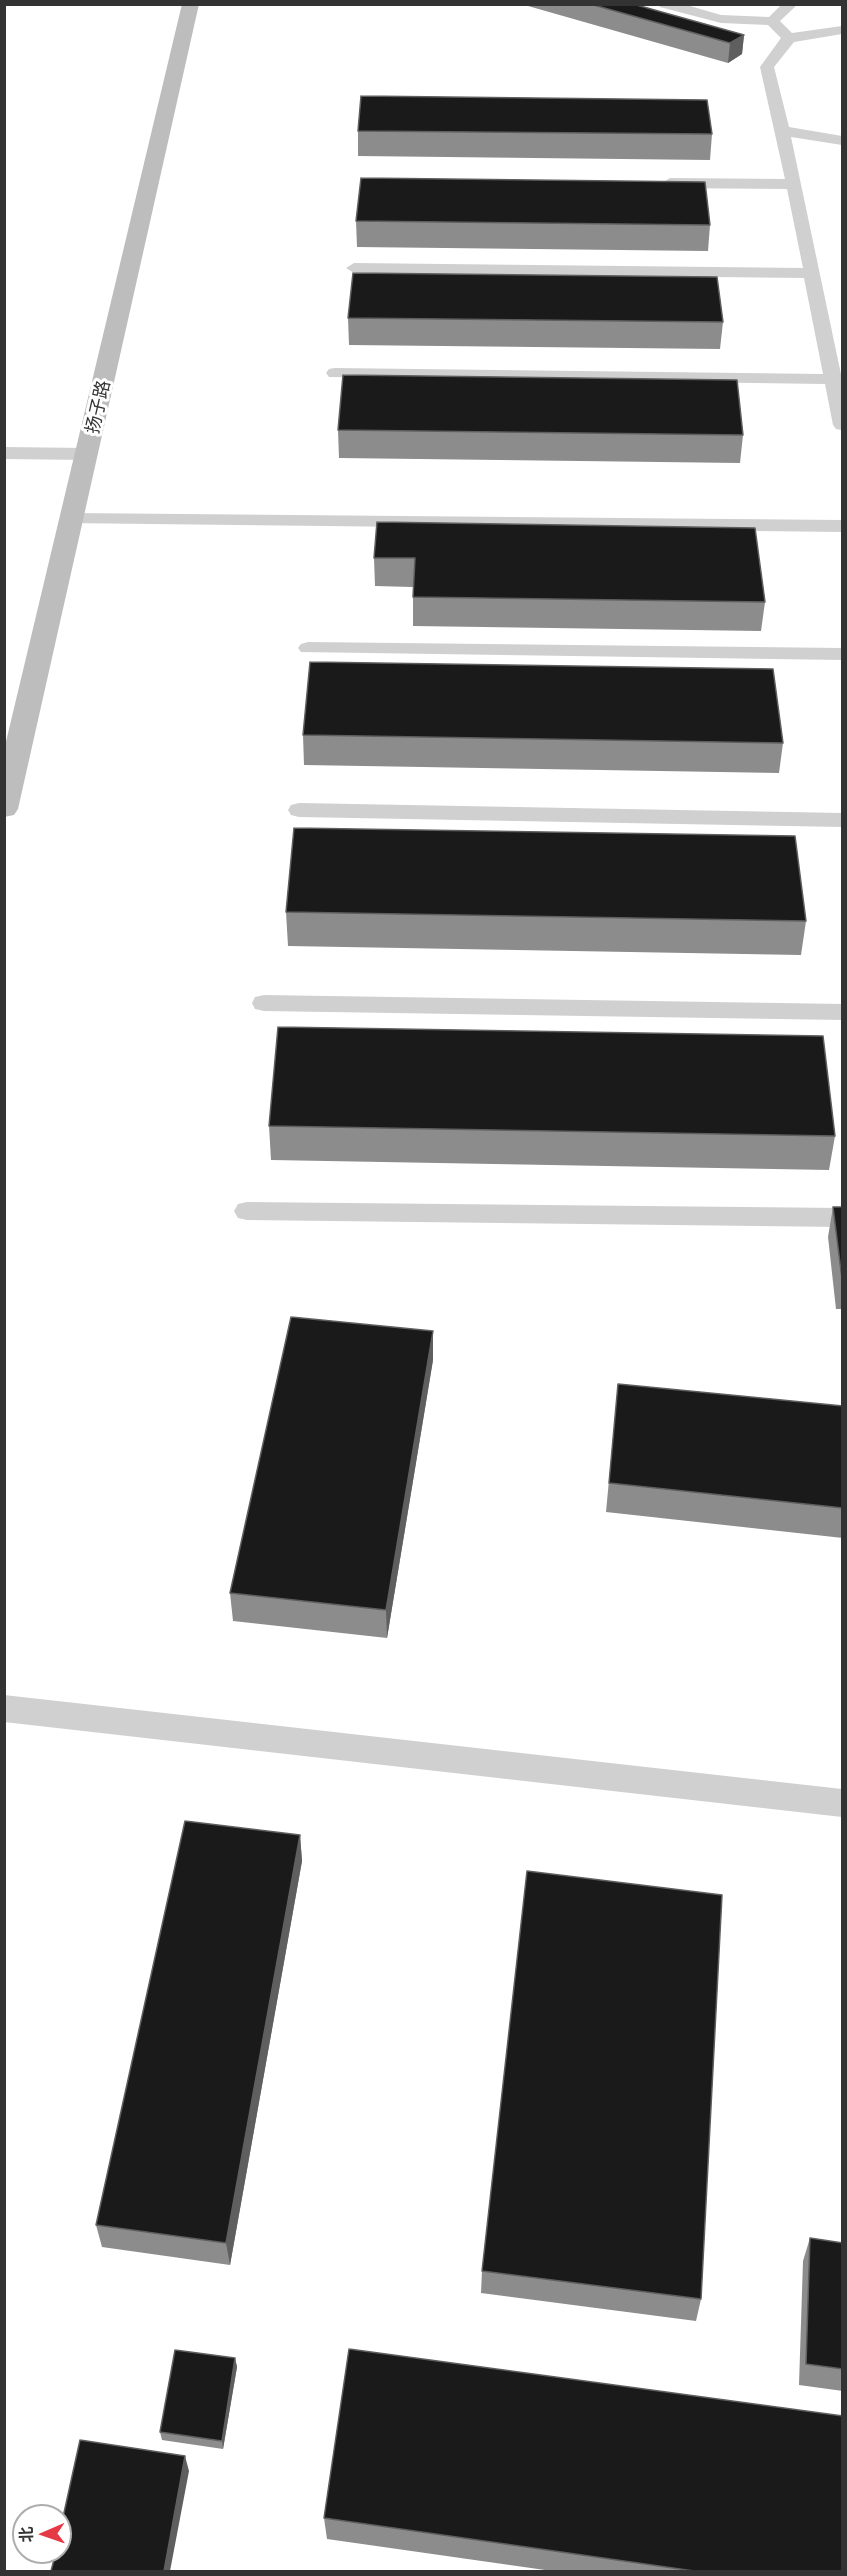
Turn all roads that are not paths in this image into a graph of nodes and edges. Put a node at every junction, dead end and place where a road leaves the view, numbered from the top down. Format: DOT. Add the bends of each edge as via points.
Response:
graph roads {
  1 [pos="191,4"];
  2 [pos="665,4"];
  3 [pos="791,4"];
  4 [pos="772,21"];
  5 [pos="843,30"];
  6 [pos="789,38"];
  7 [pos="782,131"];
  8 [pos="843,140"];
  9 [pos="653,182"];
  10 [pos="794,184"];
  11 [pos="354,268"];
  12 [pos="812,273"];
  13 [pos="335,373"];
  14 [pos="833,380"];
  15 [pos="843,425"];
  16 [pos="4,453"];
  17 [pos="87,454"];
  18 [pos="72,519"];
  19 [pos="843,526"];
  20 [pos="308,648"];
  21 [pos="843,654"];
  22 [pos="4,809"];
  23 [pos="299,810"];
  24 [pos="843,820"];
  25 [pos="264,1003"];
  26 [pos="843,1012"];
  27 [pos="247,1211"];
  28 [pos="843,1218"];
  29 [pos="4,1708"];
  30 [pos="843,1803"];
  1 -- 17 [label="street, 扬子路"];
  2 -- 4 [label="lane" via="721,19"];
  3 -- 4 [label="lane"];
  4 -- 6 [label="lane"];
  5 -- 6 [label="lane"];
  6 -- 7 [label="lane" via="767,67"];
  7 -- 8 [label="lane"];
  7 -- 10 [label="lane"];
  9 -- 10 [label="lane"];
  10 -- 12 [label="lane"];
  11 -- 12 [label="lane"];
  12 -- 14 [label="lane"];
  13 -- 14 [label="lane"];
  14 -- 15 [label="lane"];
  16 -- 17 [label="lane"];
  17 -- 18 [label="street, 扬子路"];
  18 -- 19 [label="lane"];
  18 -- 22 [label="street, 扬子路"];
  20 -- 21 [label="lane"];
  23 -- 24 [label="lane"];
  25 -- 26 [label="lane"];
  27 -- 28 [label="lane"];
  29 -- 30 [label="lane"];
}
